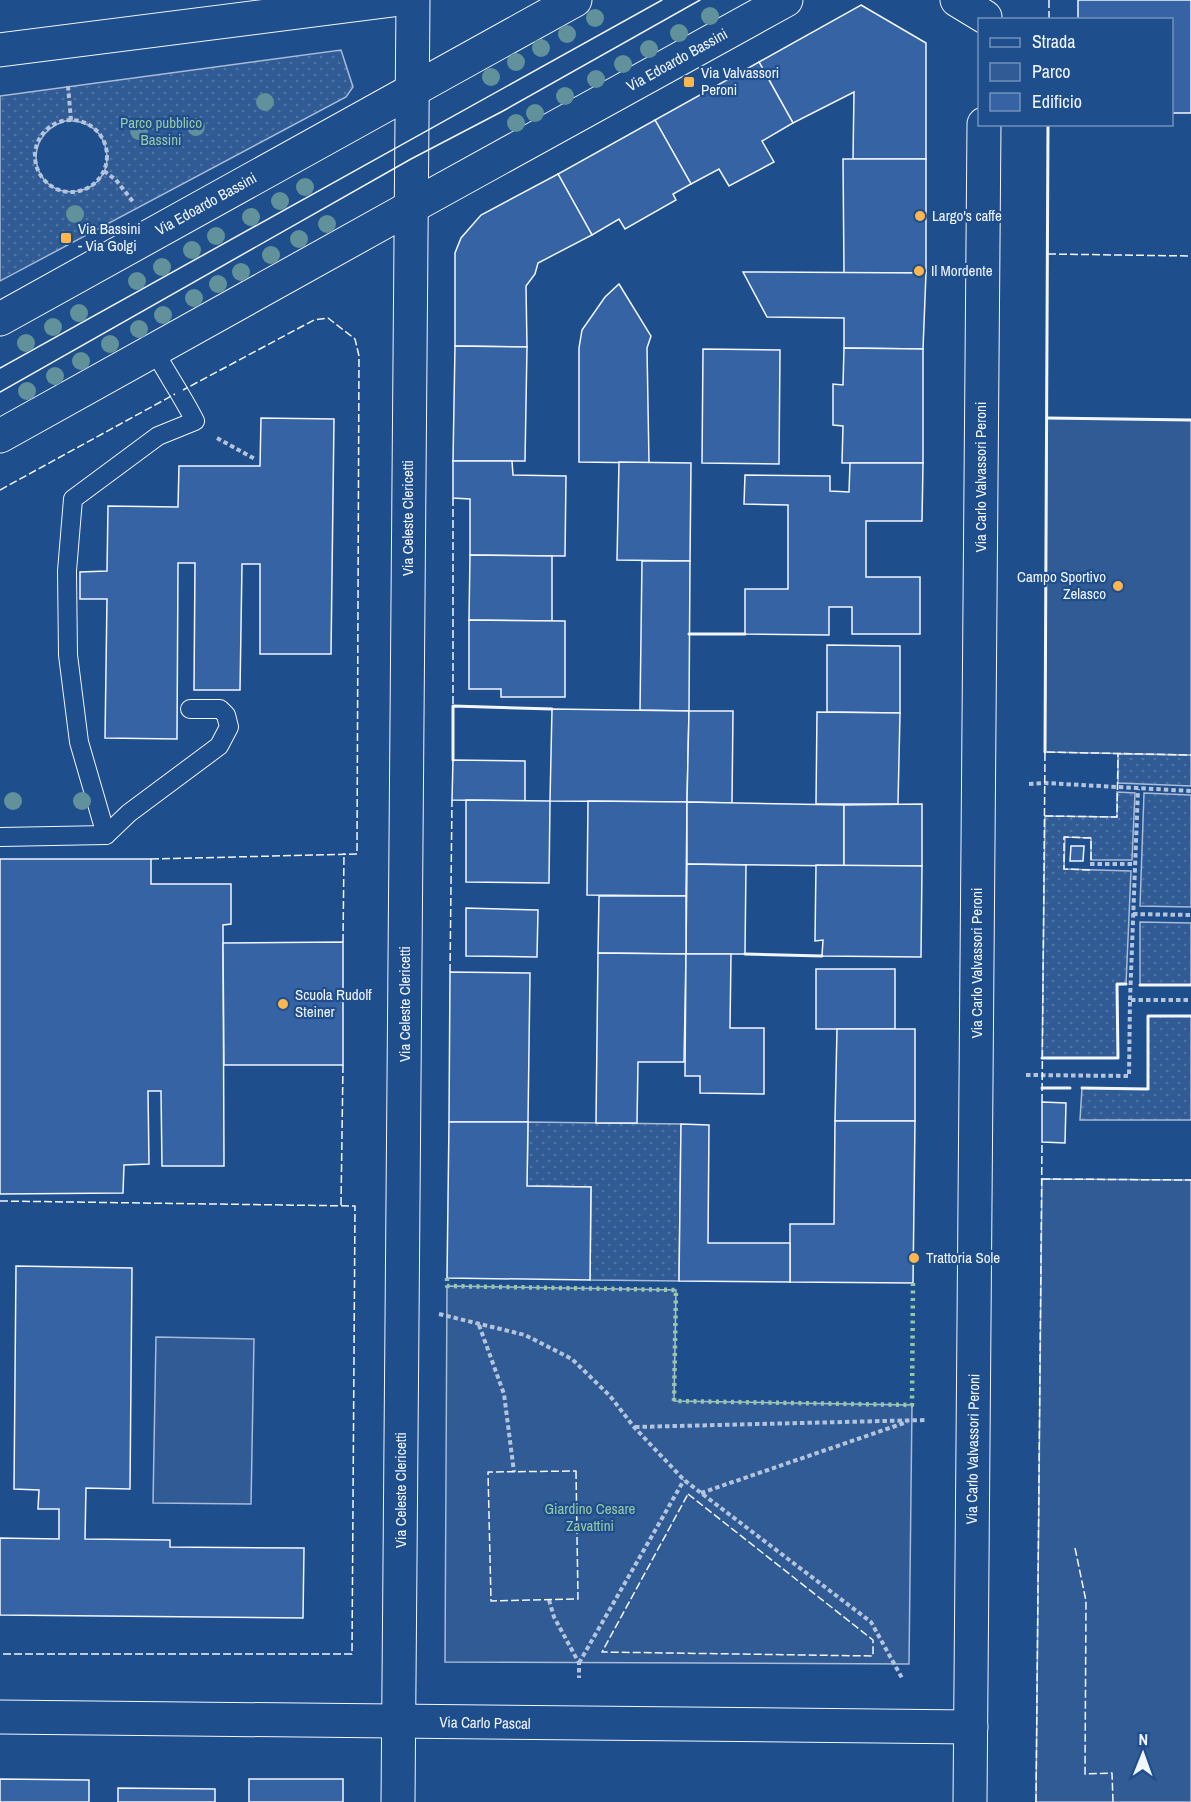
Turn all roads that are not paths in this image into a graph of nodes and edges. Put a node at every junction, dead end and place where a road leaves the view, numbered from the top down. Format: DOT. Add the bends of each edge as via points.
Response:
graph roads {
  1 [pos="393,0"];
  2 [pos="413,0"];
  3 [pos="575,0"];
  4 [pos="786,0"];
  5 [pos="957,0"];
  6 [pos="985,12"];
  7 [pos="0,50"];
  8 [pos="412,90"];
  9 [pos="984,126"];
  10 [pos="411,207"];
  11 [pos="0,319"];
  12 [pos="154,350"];
  13 [pos="0,436"];
  14 [pos="190,709"];
  15 [pos="106,835"];
  16 [pos="0,837"];
  17 [pos="0,1717"];
  18 [pos="400,1722"];
  19 [pos="971,1727"];
  20 [pos="398,1802"];
  21 [pos="970,1802"];
  1 -- 7 [label="street"];
  2 -- 8 [label="street"];
  3 -- 8 [label="street, Via Edoardo Bassini"];
  4 -- 10 [label="street, Via Edoardo Bassini"];
  5 -- 6 [label="street"];
  8 -- 10 [label="street"];
  8 -- 11 [label="street, Via Edoardo Bassini"];
  9 -- 19 [label="street, Via Carlo Valvassori Peroni"];
  10 -- 12 [label="street, Via Edoardo Bassini"];
  10 -- 18 [label="street, Via Celeste Clericetti"];
  12 -- 13 [label="street, Via Edoardo Bassini"];
  12 -- 15 [label="lane" via="195,421 158,436 73,499 67,571 68,655 79,742"];
  14 -- 15 [label="lane" via="220,709 225,715 229,727 219,746 129,813"];
  15 -- 16 [label="lane"];
  17 -- 18 [label="street, Via Carlo Pascal"];
  18 -- 19 [label="street, Via Carlo Pascal"];
  18 -- 20 [label="street, Via Celeste Clericetti"];
  19 -- 21 [label="street, Via Carlo Valvassori Peroni"];
}
